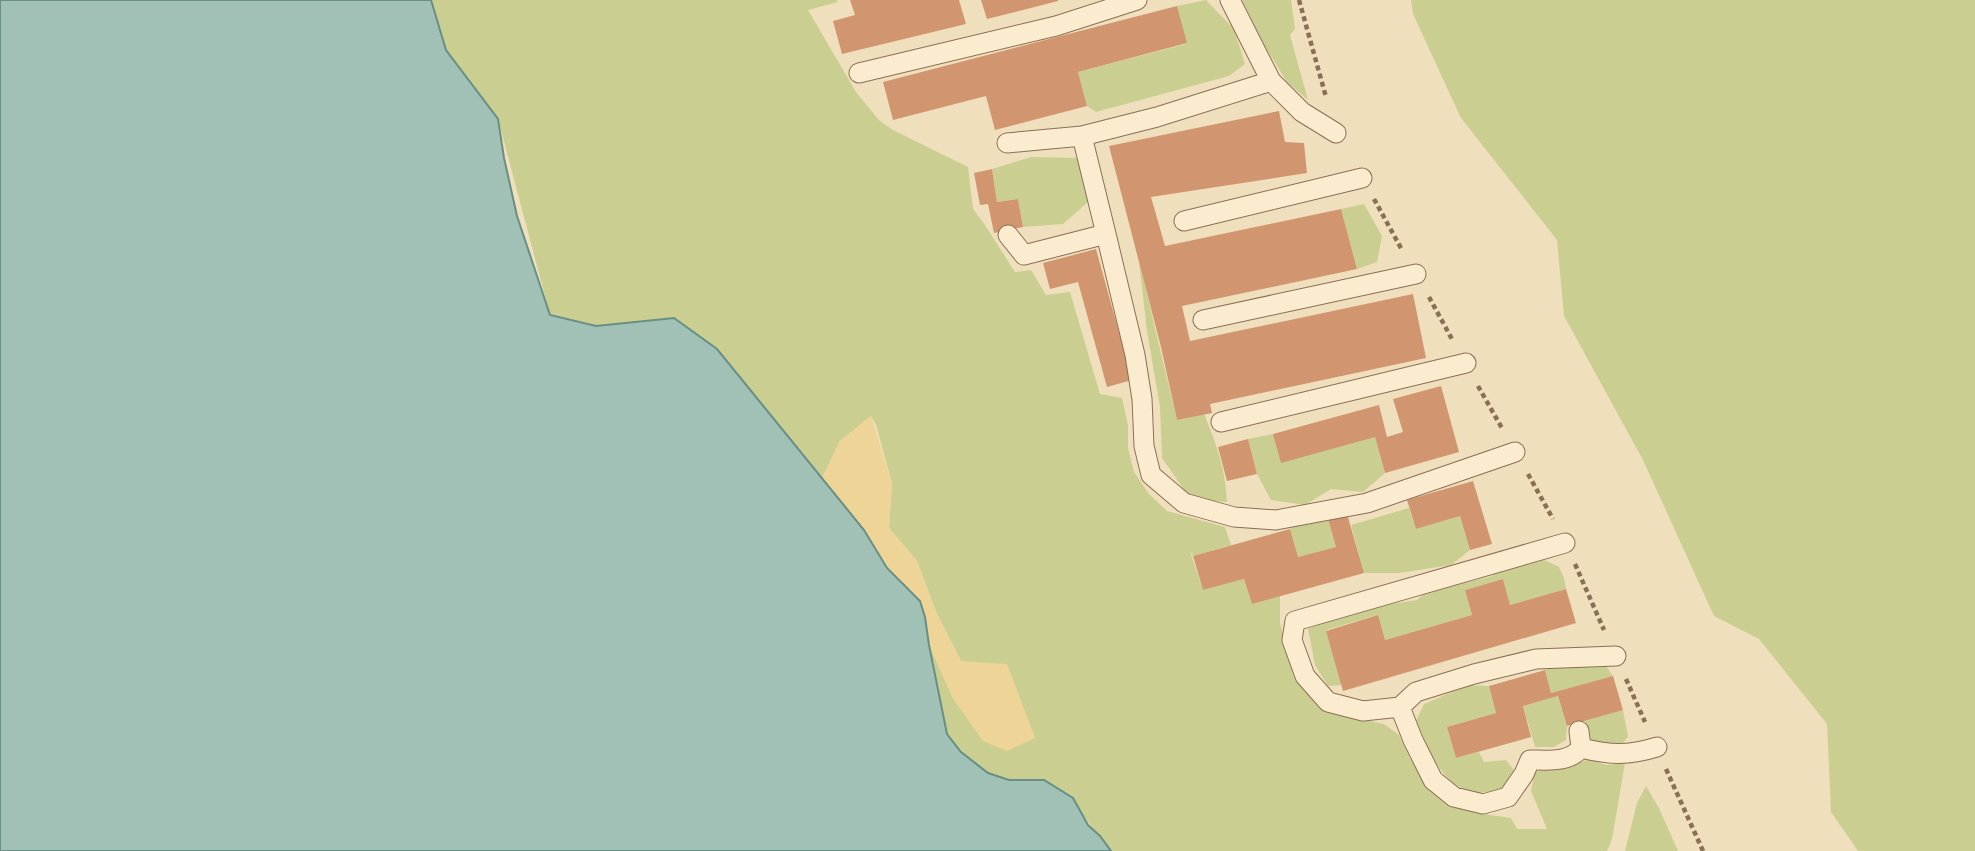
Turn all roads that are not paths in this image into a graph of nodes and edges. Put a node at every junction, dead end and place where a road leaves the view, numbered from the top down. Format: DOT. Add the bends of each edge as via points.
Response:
graph roads {
  1 [pos="1136,0"];
  2 [pos="1230,0"];
  3 [pos="859,73"];
  4 [pos="1271,81"];
  5 [pos="1336,133"];
  6 [pos="1082,136"];
  7 [pos="1007,143"];
  8 [pos="1362,178"];
  9 [pos="1184,221"];
  10 [pos="1106,234"];
  11 [pos="1008,235"];
  12 [pos="1416,274"];
  13 [pos="1203,320"];
  14 [pos="1466,363"];
  15 [pos="1221,422"];
  16 [pos="1515,452"];
  17 [pos="1565,542"];
  18 [pos="1616,656"];
  19 [pos="1400,706"];
  20 [pos="1657,747"];
  1 -- 3 [label="lane" via="1056,26"];
  2 -- 4 [label="lane"];
  4 -- 5 [label="lane" via="1302,112"];
  4 -- 6 [label="lane"];
  6 -- 7 [label="lane"];
  6 -- 10 [label="lane"];
  8 -- 9 [label="lane"];
  10 -- 11 [label="lane" via="1024,255"];
  10 -- 16 [label="lane" via="1135,355 1151,475 1184,503 1234,517 1276,520 1367,503"];
  12 -- 13 [label="lane"];
  14 -- 15 [label="lane"];
  17 -- 19 [label="lane" via="1296,621 1292,640 1305,676 1328,702 1363,712"];
  18 -- 19 [label="lane" via="1536,659 1416,692"];
  19 -- 20 [label="lane" via="1433,780 1454,797 1483,804 1508,797 1524,774 1525,755 1558,760 1576,755 1580,739 1608,754"];
}
